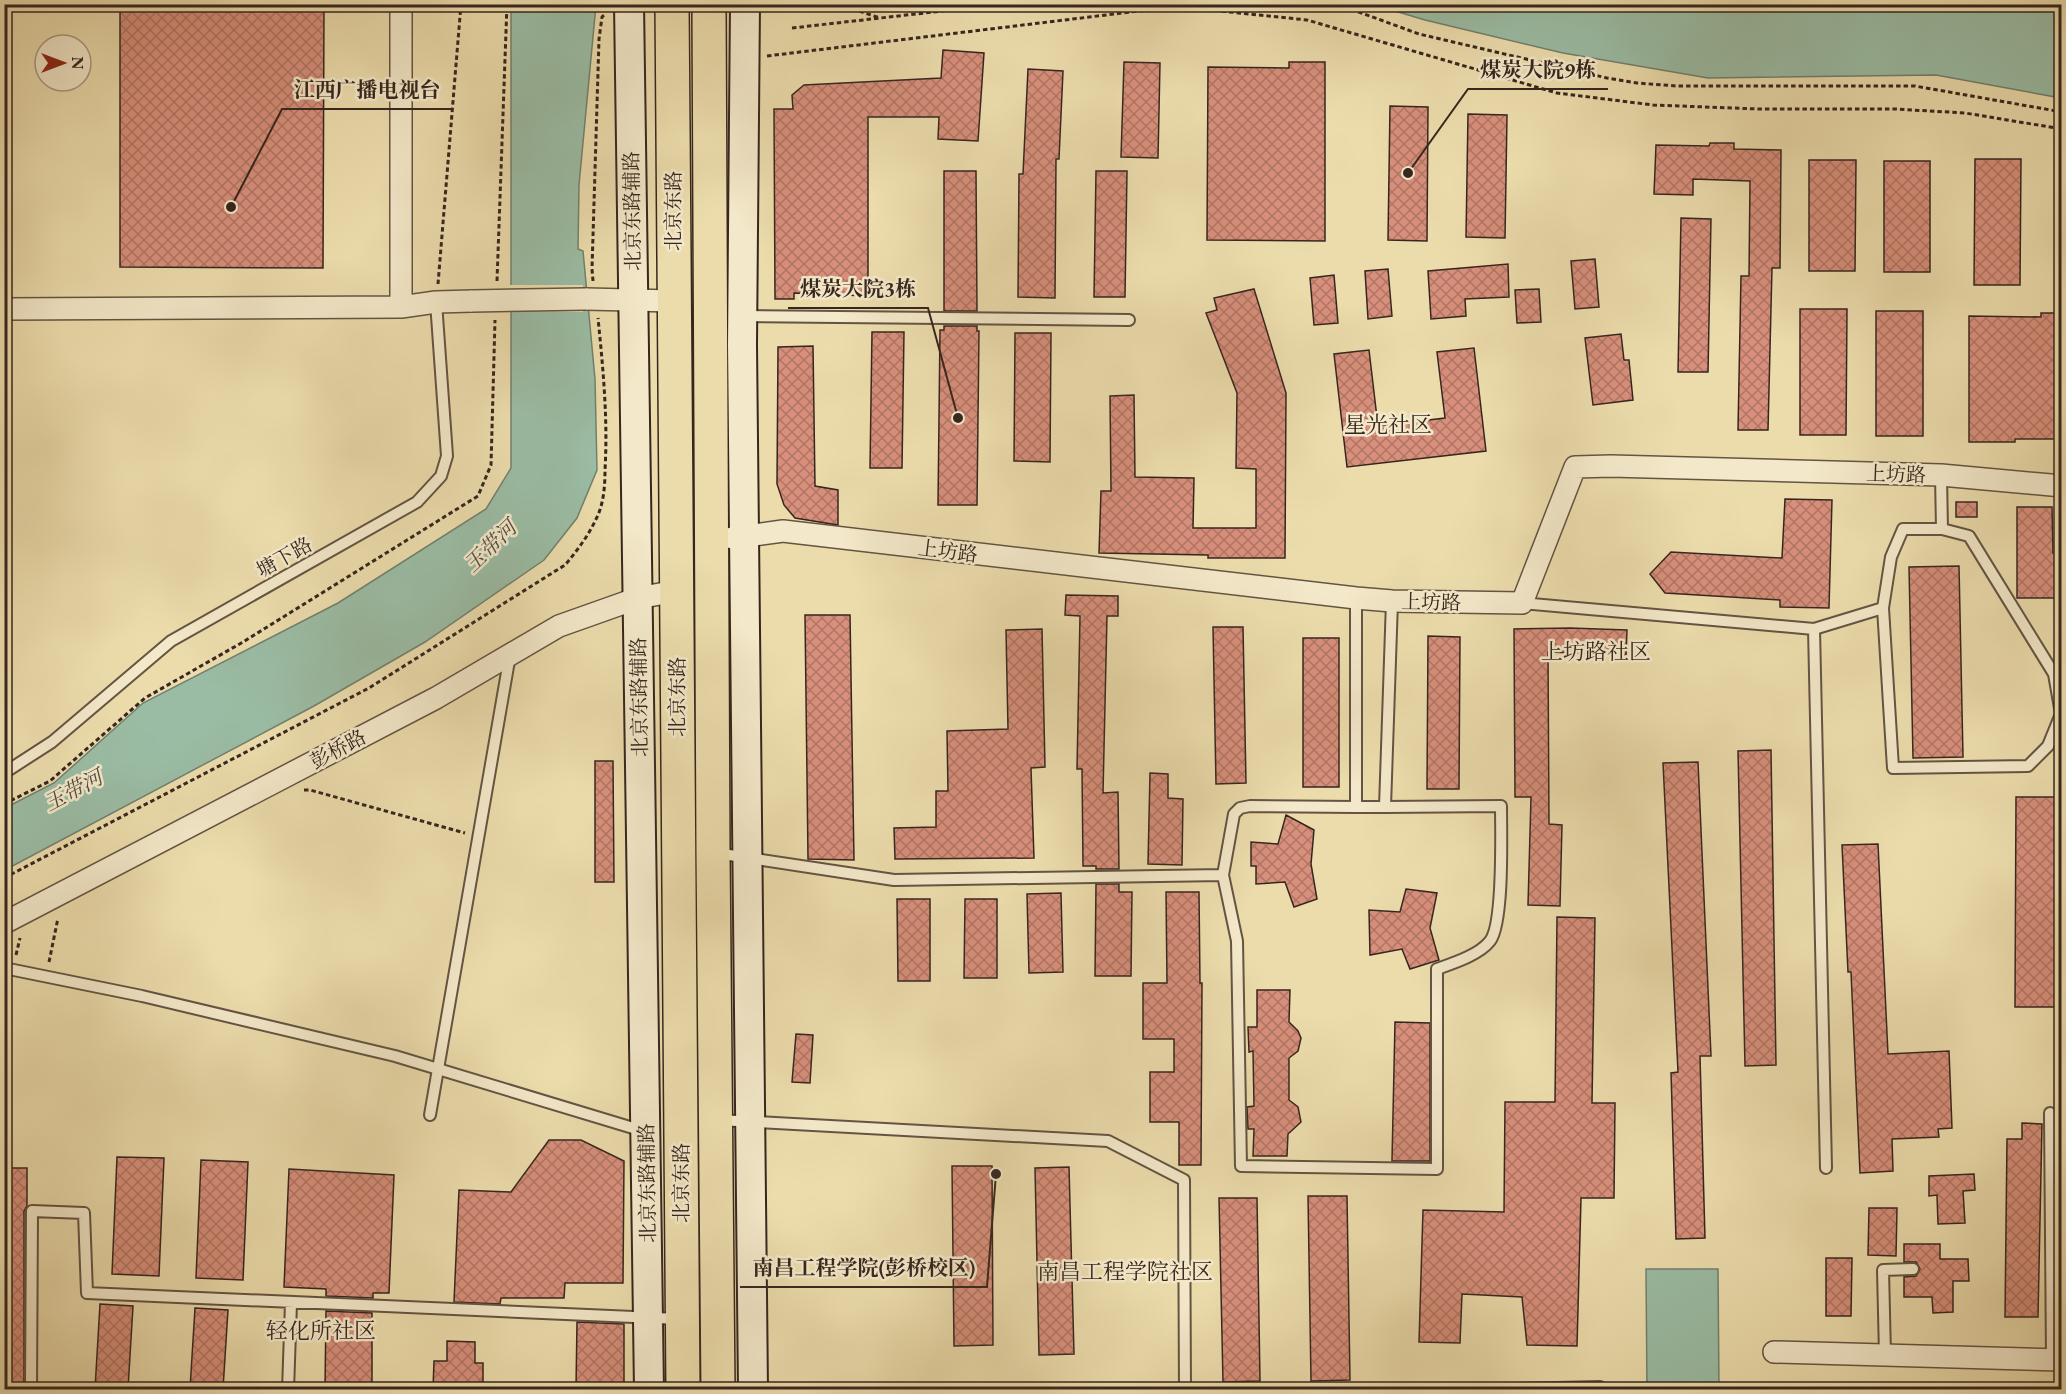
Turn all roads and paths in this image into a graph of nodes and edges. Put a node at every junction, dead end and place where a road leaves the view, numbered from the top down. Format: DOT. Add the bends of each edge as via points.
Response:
graph roads {
  1 [pos="400,4"];
  2 [pos="461,4"];
  3 [pos="507,4"];
  4 [pos="838,4"];
  5 [pos="1004,4"];
  6 [pos="1337,4"];
  7 [pos="619,8"];
  8 [pos="672,10"];
  9 [pos="709,10"];
  10 [pos="744,16"];
  11 [pos="882,18"];
  12 [pos="792,28"];
  13 [pos="744,58"];
  14 [pos="2061,112"];
  15 [pos="2061,129"];
  16 [pos="496,289"];
  17 [pos="591,300"];
  18 [pos="674,301"];
  19 [pos="436,302"];
  20 [pos="633,302"];
  21 [pos="401,307"];
  22 [pos="4,309"];
  23 [pos="496,312"];
  24 [pos="726,316"];
  25 [pos="1129,320"];
  26 [pos="1941,475"];
  27 [pos="2061,486"];
  28 [pos="1942,529"];
  29 [pos="744,536"];
  30 [pos="712,540"];
  31 [pos="676,591"];
  32 [pos="638,598"];
  33 [pos="1356,598"];
  34 [pos="1392,601"];
  35 [pos="1522,603"];
  36 [pos="1883,608"];
  37 [pos="1814,628"];
  38 [pos="510,655"];
  39 [pos="4,773"];
  40 [pos="300,790"];
  41 [pos="4,804"];
  42 [pos="1356,807"];
  43 [pos="1385,807"];
  44 [pos="479,836"];
  45 [pos="713,853"];
  46 [pos="747,858"];
  47 [pos="1223,875"];
  48 [pos="4,878"];
  49 [pos="63,893"];
  50 [pos="4,924"];
  51 [pos="4,968"];
  52 [pos="46,976"];
  53 [pos="438,1069"];
  54 [pos="2050,1113"];
  55 [pos="430,1115"];
  56 [pos="716,1119"];
  57 [pos="750,1121"];
  58 [pos="646,1132"];
  59 [pos="1826,1168"];
  60 [pos="1913,1269"];
  61 [pos="291,1303"];
  62 [pos="649,1318"];
  63 [pos="682,1320"];
  64 [pos="1774,1352"];
  65 [pos="1885,1355"];
  66 [pos="2057,1360"];
  67 [pos="31,1389"];
  68 [pos="288,1389"];
  69 [pos="649,1389"];
  70 [pos="683,1389"];
  71 [pos="718,1389"];
  72 [pos="753,1389"];
  73 [pos="1185,1389"];
  74 [pos="1474,1389"];
  75 [pos="1600,1389"];
  1 -- 21 [label="street"];
  2 -- 19 [label="path"];
  3 -- 16 [label="path"];
  4 -- 11 [label="path"];
  5 -- 11 [label="path"];
  6 -- 14 [label="path" via="1419,34 1637,83 1915,86"];
  7 -- 17 [label="path" via="602,16 598,39"];
  7 -- 20 [label="main road, 北京东路辅路" via="629,38"];
  8 -- 18 [label="main road, 北京东路"];
  9 -- 24 [label="main road, 北京东路"];
  10 -- 13 [label="main road"];
  11 -- 12 [label="path"];
  13 -- 15 [label="path" via="1139,11 1201,9 1306,20 1557,93 1653,105 1965,113"];
  13 -- 24 [label="main road"];
  17 -- 19 [label="street, bridge"];
  17 -- 20 [label="street"];
  17 -- 48 [label="path" via="604,371 604,487 598,514 565,565 369,688"];
  18 -- 20 [label="street"];
  18 -- 31 [label="main road, 北京东路"];
  19 -- 21 [label="street"];
  19 -- 39 [label="lane, 塘下路" via="447,456 441,476 417,502 171,641 52,742"];
  20 -- 32 [label="main road, 北京东路辅路"];
  21 -- 22 [label="street"];
  23 -- 41 [label="path" via="491,465 478,496 145,698 50,781"];
  24 -- 25 [label="lane"];
  24 -- 29 [label="main road"];
  24 -- 30 [label="main road, 北京东路"];
  26 -- 27 [label="street, 上坊路"];
  26 -- 28 [label="lane"];
  26 -- 35 [label="street, 上坊路" via="1575,467"];
  28 -- 36 [label="lane" via="1903,530 1891,557"];
  28 -- 36 [label="lane" via="1969,536 2054,674 2061,714 2048,746 2028,766 1893,768"];
  29 -- 30 [label="street, 上坊路"];
  29 -- 33 [label="street, 上坊路" via="783,531"];
  29 -- 46 [label="main road"];
  30 -- 45 [label="main road, 北京东路"];
  31 -- 32 [label="street, 彭桥路"];
  31 -- 63 [label="main road, 北京东路"];
  32 -- 38 [label="street, 彭桥路" via="559,626"];
  32 -- 58 [label="main road, 北京东路辅路"];
  33 -- 34 [label="street, 上坊路"];
  33 -- 42 [label="lane"];
  34 -- 35 [label="street, 上坊路"];
  34 -- 43 [label="lane"];
  35 -- 37 [label="lane"];
  36 -- 37 [label="lane"];
  37 -- 59 [label="lane"];
  38 -- 44 [label="lane"];
  38 -- 49 [label="street, 彭桥路" via="436,698"];
  40 -- 44 [label="path"];
  42 -- 43 [label="lane"];
  42 -- 47 [label="lane" via="1240,808 1234,814"];
  43 -- 47 [label="lane" via="1501,806 1498,919 1491,940 1465,960 1437,969 1437,1169 1241,1166 1237,941"];
  44 -- 53 [label="lane"];
  45 -- 46 [label="lane"];
  45 -- 56 [label="main road, 北京东路"];
  46 -- 47 [label="lane" via="894,880"];
  46 -- 57 [label="main road"];
  49 -- 50 [label="street, 彭桥路"];
  49 -- 52 [label="path"];
  51 -- 52 [label="lane"];
  52 -- 53 [label="lane"];
  53 -- 55 [label="lane"];
  53 -- 58 [label="lane"];
  54 -- 66 [label="lane"];
  56 -- 57 [label="lane"];
  56 -- 71 [label="main road, 北京东路"];
  57 -- 72 [label="main road"];
  57 -- 73 [label="lane" via="1108,1141 1184,1180"];
  58 -- 62 [label="main road, 北京东路辅路"];
  60 -- 65 [label="lane" via="1883,1270"];
  61 -- 62 [label="lane"];
  61 -- 67 [label="lane" via="87,1293 84,1213 32,1211"];
  61 -- 68 [label="lane"];
  62 -- 63 [label="lane"];
  62 -- 69 [label="main road, 北京东路辅路"];
  63 -- 70 [label="main road, 北京东路"];
  64 -- 65 [label="street"];
  65 -- 66 [label="street"];
  74 -- 75 [label="lane"];
}
